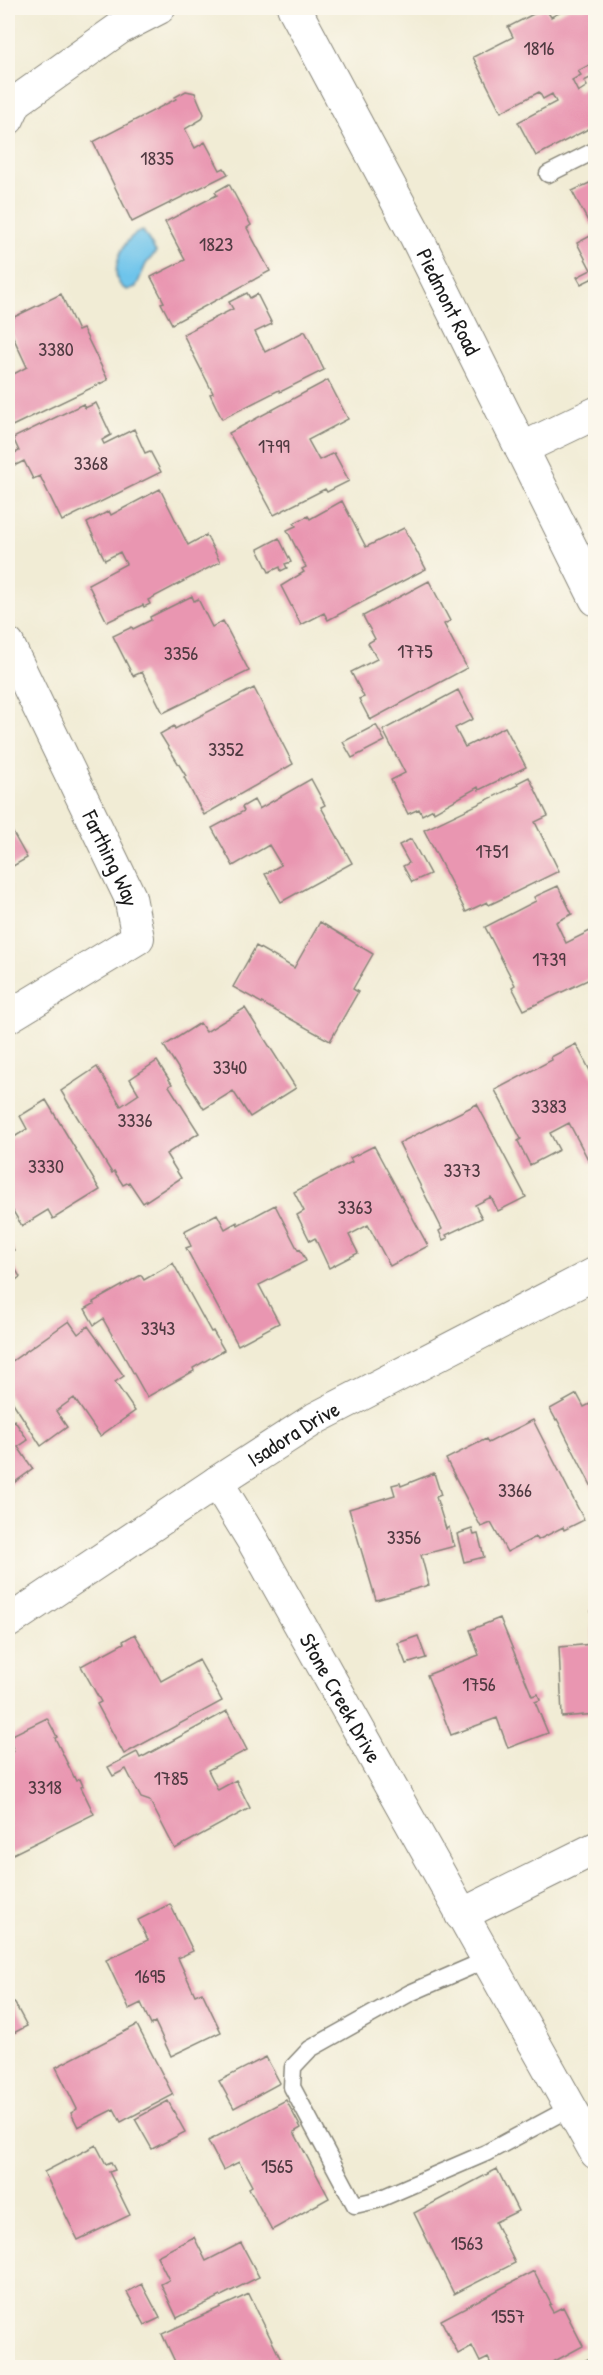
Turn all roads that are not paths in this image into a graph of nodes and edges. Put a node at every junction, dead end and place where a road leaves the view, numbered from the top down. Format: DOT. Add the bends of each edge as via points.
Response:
graph roads {
  1 [pos="159,8"];
  2 [pos="294,8"];
  3 [pos="8,119"];
  4 [pos="596,150"];
  5 [pos="548,174"];
  6 [pos="596,413"];
  7 [pos="521,449"];
  8 [pos="596,599"];
  9 [pos="8,644"];
  10 [pos="8,1017"];
  11 [pos="596,1273"];
  12 [pos="217,1482"];
  13 [pos="8,1622"];
  14 [pos="596,1848"];
  15 [pos="461,1915"];
  16 [pos="486,1960"];
  17 [pos="570,2108"];
  18 [pos="596,2153"];
  1 -- 3 [label="street" via="120,28 16,102"];
  2 -- 7 [label="main road, Piedmont Road" via="416,236"];
  4 -- 5 [label="lane"];
  6 -- 7 [label="street"];
  7 -- 8 [label="main road, Piedmont Road"];
  9 -- 10 [label="street, Farthing Way" via="130,897 138,938"];
  11 -- 12 [label="street, Isadora Drive" via="316,1418"];
  12 -- 13 [label="street, Isadora Drive"];
  12 -- 15 [label="street, Stone Creek Drive"];
  14 -- 15 [label="street"];
  15 -- 16 [label="street, Stone Creek Drive"];
  16 -- 17 [label="street, Stone Creek Drive"];
  16 -- 17 [label="lane" via="410,1993 310,2049 293,2067 292,2087 355,2205 377,2200 486,2153"];
  17 -- 18 [label="street, Stone Creek Drive"];
}
